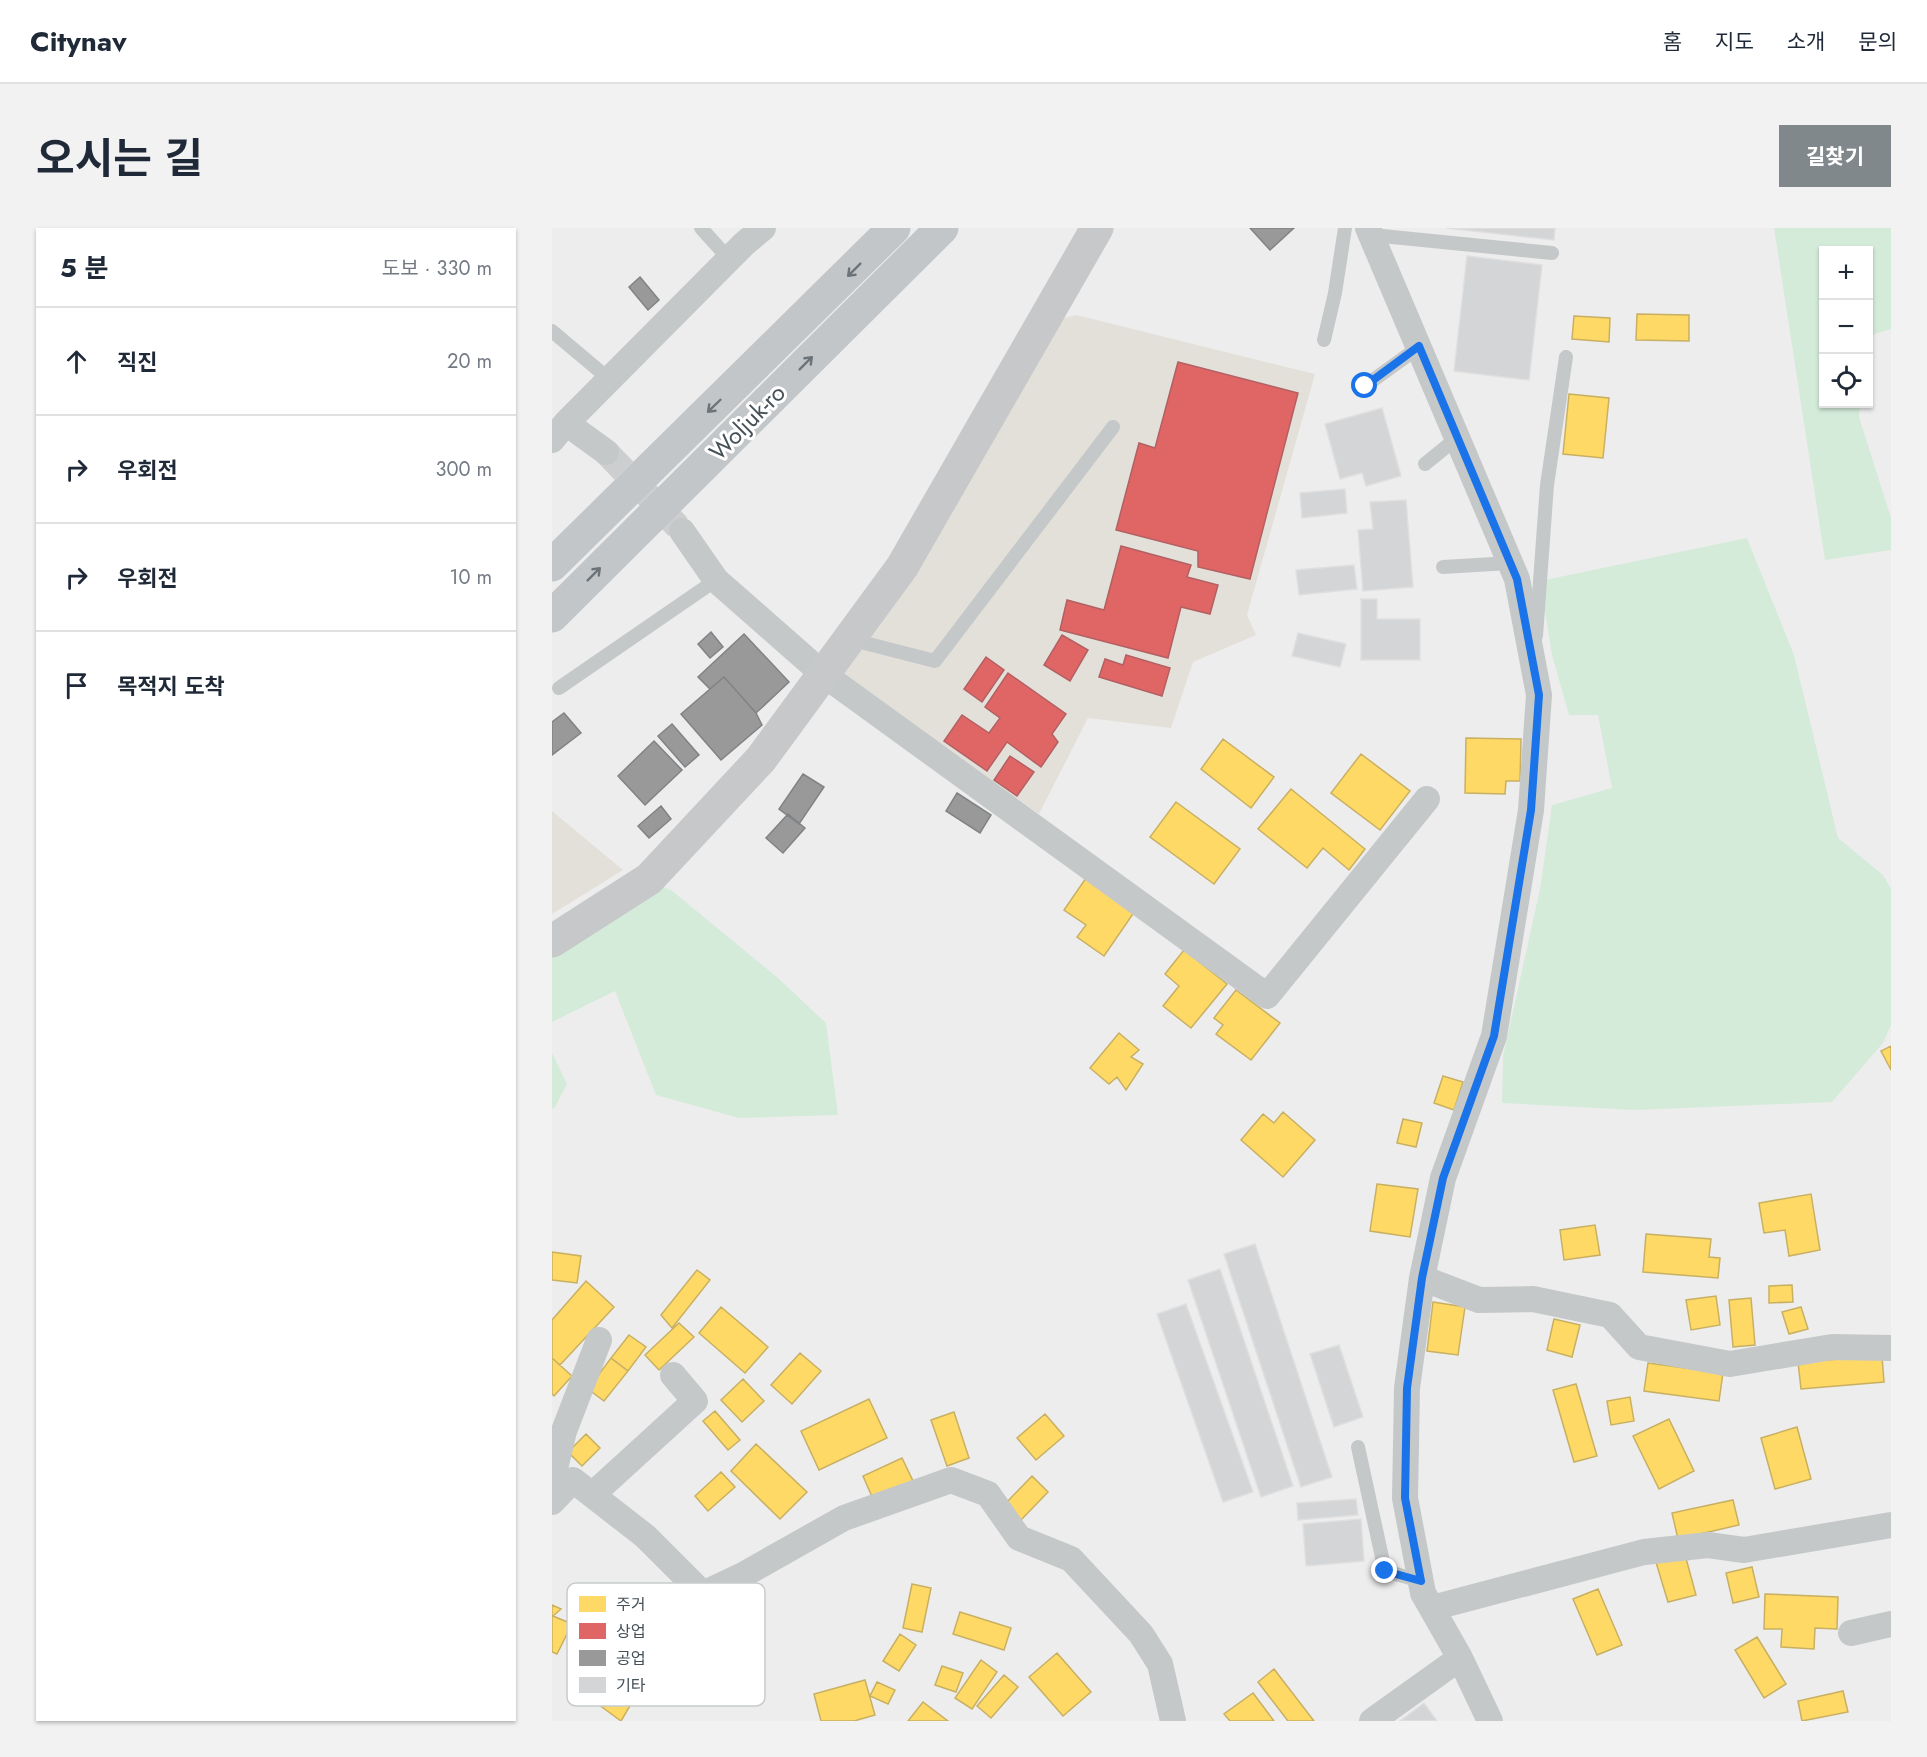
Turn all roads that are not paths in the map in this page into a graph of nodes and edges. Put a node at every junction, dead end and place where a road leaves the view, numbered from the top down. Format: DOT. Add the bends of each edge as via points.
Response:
graph roads {
  1 [pos="701,228"];
  2 [pos="763,228"];
  3 [pos="894,228"];
  4 [pos="942,228"];
  5 [pos="1097,228"];
  6 [pos="1345,228"];
  7 [pos="1370,232"];
  8 [pos="1552,253"];
  9 [pos="729,259"];
  10 [pos="552,331"];
  11 [pos="1324,340"];
  12 [pos="1419,346"];
  13 [pos="1566,357"];
  14 [pos="609,379"];
  15 [pos="1365,386"];
  16 [pos="1113,427"];
  17 [pos="559,431"];
  18 [pos="1457,438"];
  19 [pos="606,452"];
  20 [pos="1425,464"];
  21 [pos="682,531"];
  22 [pos="1510,563"];
  23 [pos="552,565"];
  24 [pos="1443,567"];
  25 [pos="716,580"];
  26 [pos="552,616"];
  27 [pos="849,639"];
  28 [pos="1534,668"];
  29 [pos="823,674"];
  30 [pos="559,688"];
  31 [pos="1426,799"];
  32 [pos="552,941"];
  33 [pos="1422,1278"];
  34 [pos="599,1340"];
  35 [pos="1891,1348"];
  36 [pos="673,1375"];
  37 [pos="1358,1447"];
  38 [pos="552,1481"];
  39 [pos="592,1495"];
  40 [pos="552,1503"];
  41 [pos="1891,1525"];
  42 [pos="1421,1581"];
  43 [pos="692,1583"];
  44 [pos="726,1583"];
  45 [pos="1432,1608"];
  46 [pos="1891,1624"];
  47 [pos="1851,1634"];
  48 [pos="1460,1658"];
  49 [pos="1173,1721"];
  50 [pos="1371,1721"];
  51 [pos="1490,1721"];
  1 -- 9 [label="lane"];
  2 -- 9 [label="street"];
  3 -- 23 [label="main road, Woljuk-ro, one-way"];
  26 -- 4 [label="main road, Woljuk-ro, one-way"];
  5 -- 27 [label="street" via="902,567"];
  6 -- 11 [label="lane"];
  7 -- 8 [label="lane"];
  7 -- 12 [label="street"];
  9 -- 14 [label="street"];
  10 -- 14 [label="lane"];
  12 -- 15 [label="lane"];
  12 -- 18 [label="street"];
  13 -- 28 [label="lane" via="1547,484"];
  14 -- 17 [label="street"];
  16 -- 27 [label="lane" via="935,661"];
  17 -- 19 [label="street"];
  18 -- 20 [label="lane"];
  18 -- 22 [label="street"];
  21 -- 25 [label="street"];
  22 -- 24 [label="lane"];
  22 -- 28 [label="street" via="1517,579"];
  25 -- 29 [label="street"];
  25 -- 30 [label="lane"];
  27 -- 29 [label="street"];
  28 -- 33 [label="street" via="1539,695 1531,810 1494,1036 1443,1178"];
  29 -- 31 [label="street" via="1267,996"];
  29 -- 32 [label="street" via="761,759 650,879"];
  33 -- 35 [label="street" via="1479,1300 1533,1299 1610,1315 1639,1347 1730,1364 1832,1347"];
  33 -- 42 [label="street" via="1407,1388 1405,1498"];
  34 -- 38 [label="street" via="564,1431"];
  36 -- 39 [label="street" via="694,1401"];
  37 -- 42 [label="lane" via="1385,1571"];
  39 -- 40 [label="street" via="573,1480"];
  39 -- 43 [label="street" via="645,1536"];
  41 -- 45 [label="street" via="1744,1550 1708,1545 1644,1552"];
  42 -- 45 [label="street"];
  44 -- 49 [label="street" via="844,1518 951,1480 988,1494 1019,1538 1071,1559 1141,1634 1160,1664"];
  45 -- 48 [label="street"];
  46 -- 47 [label="street"];
  48 -- 50 [label="street"];
  48 -- 51 [label="street"];
}
